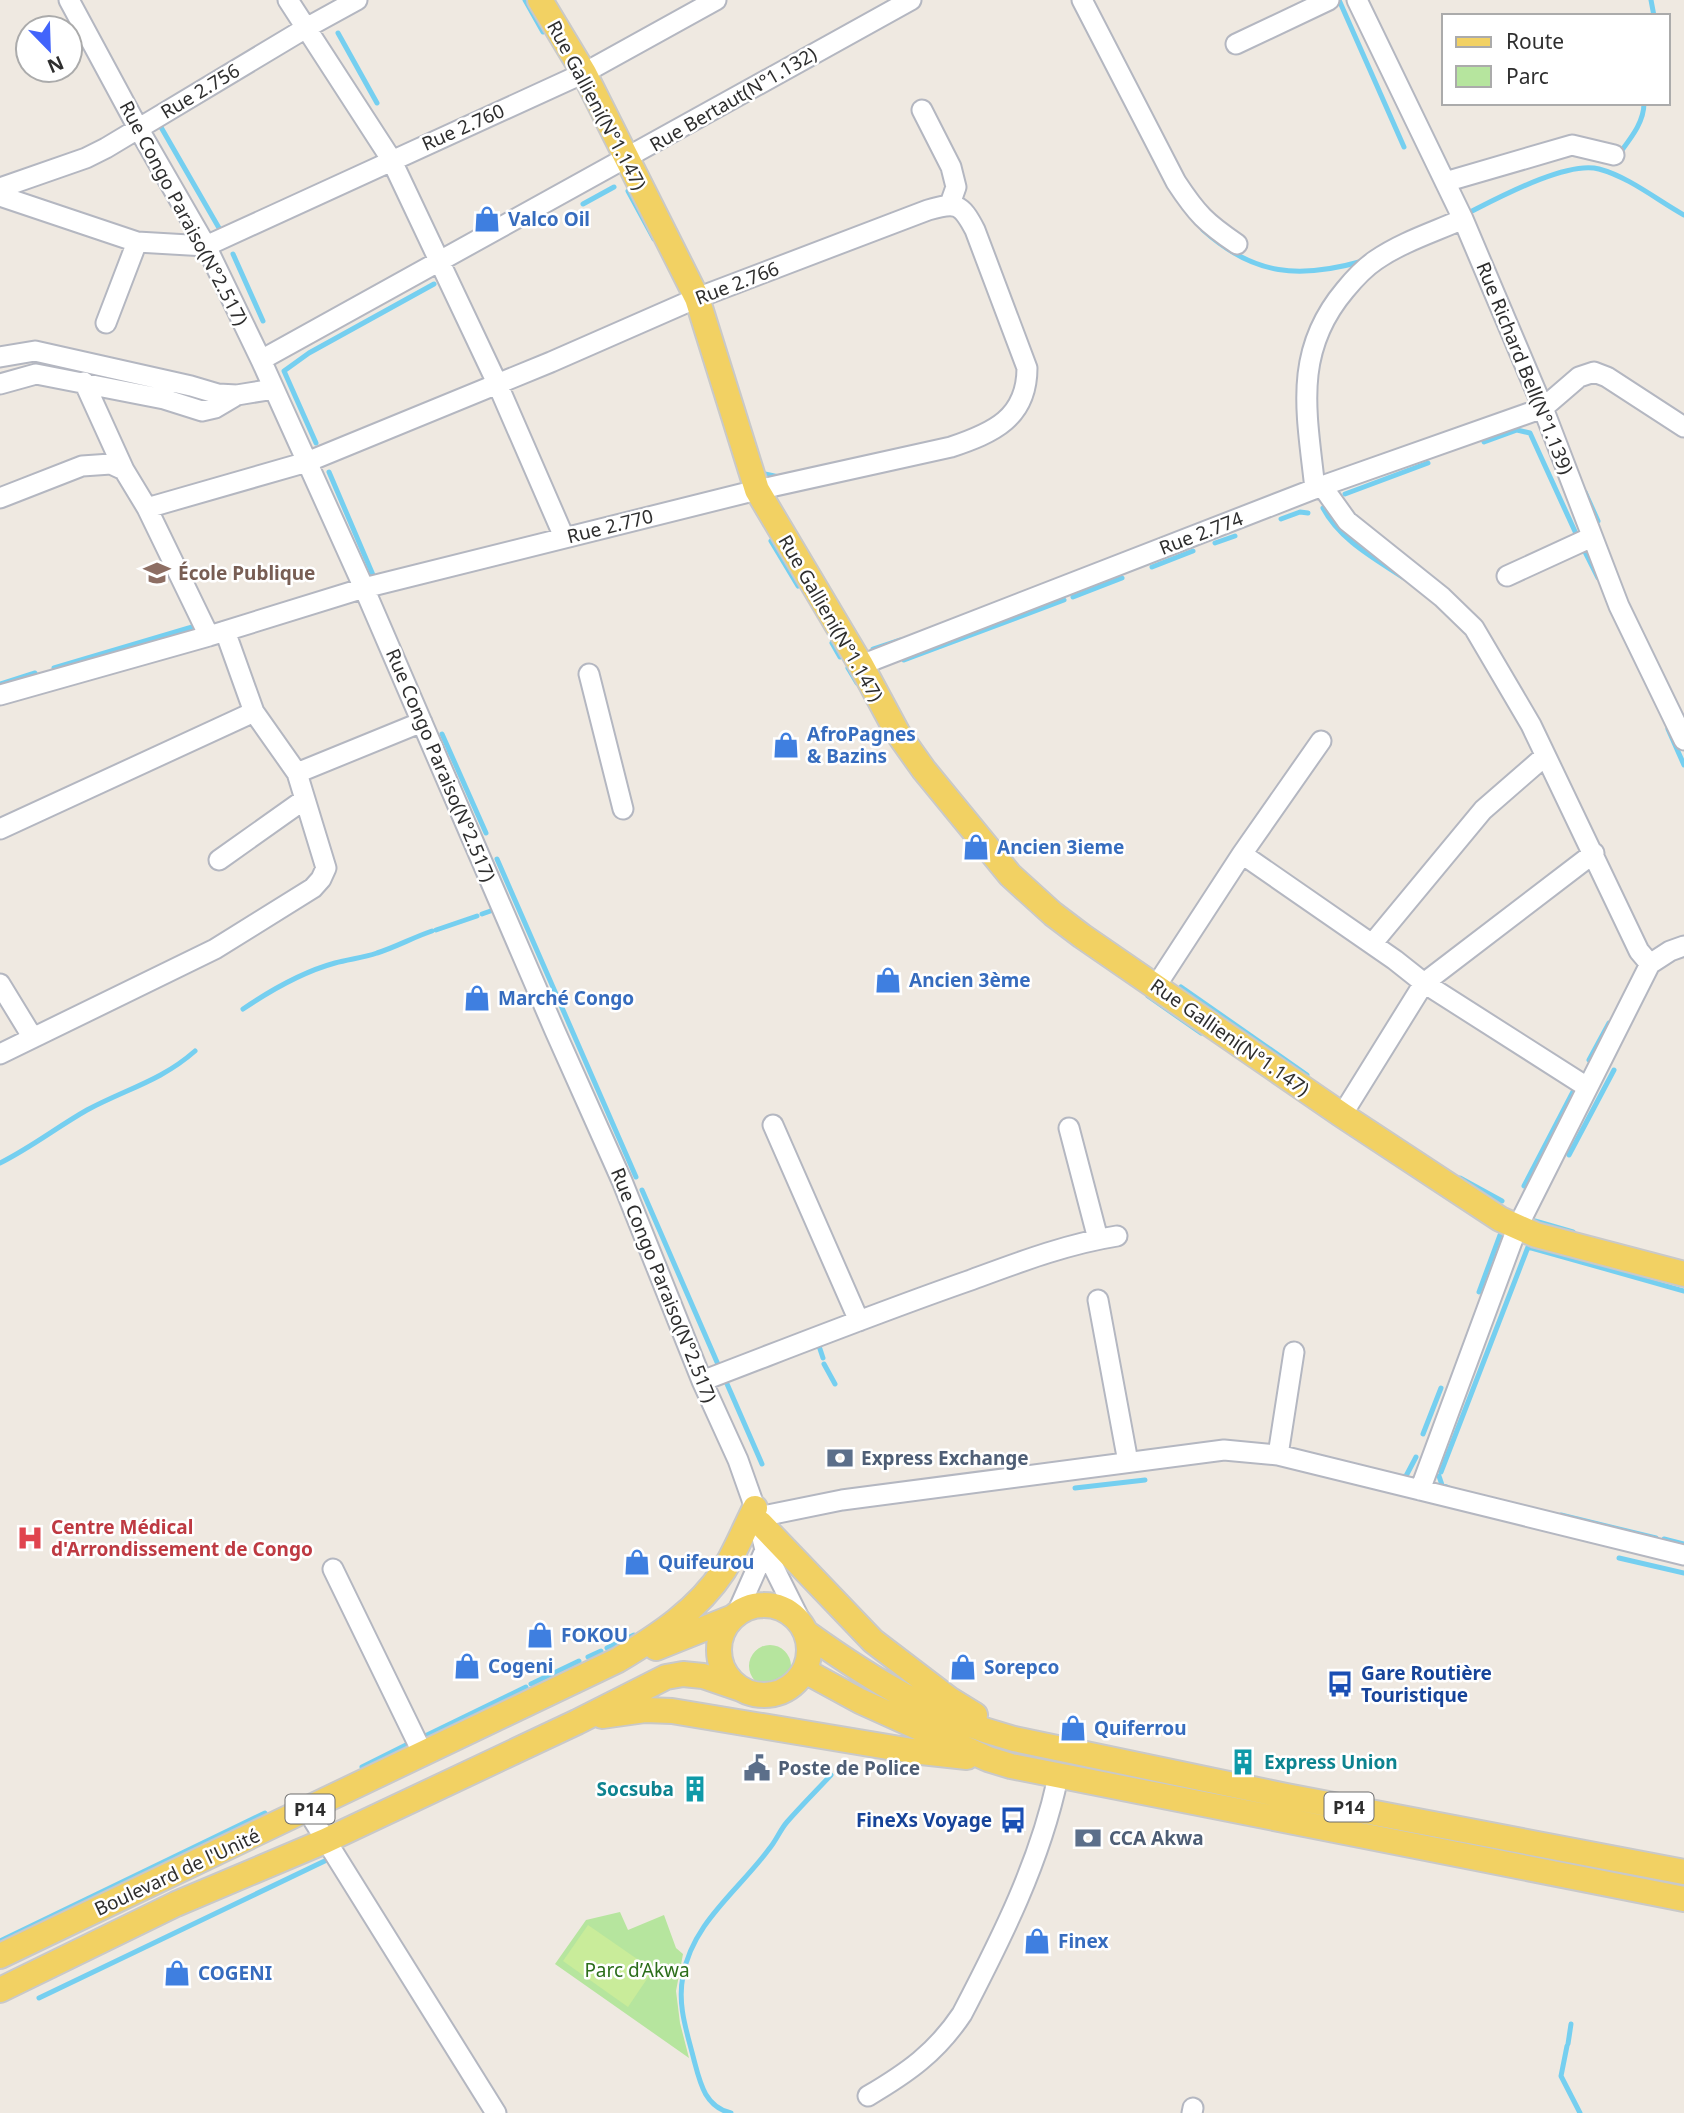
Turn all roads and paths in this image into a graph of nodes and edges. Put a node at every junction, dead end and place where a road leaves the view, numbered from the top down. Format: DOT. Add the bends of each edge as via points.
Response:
graph roads {
  1 [pos="69,0"];
  2 [pos="288,0"];
  3 [pos="357,0"];
  4 [pos="540,0"];
  5 [pos="716,0"];
  6 [pos="911,0"];
  7 [pos="1082,0"];
  8 [pos="1329,0"];
  9 [pos="1357,0"];
  10 [pos="306,28"];
  11 [pos="1236,44"];
  12 [pos="584,73"];
  13 [pos="922,110"];
  14 [pos="138,128"];
  15 [pos="1614,155"];
  16 [pos="391,159"];
  17 [pos="626,159"];
  18 [pos="1445,182"];
  19 [pos="0,188"];
  20 [pos="0,197"];
  21 [pos="950,204"];
  22 [pos="1463,219"];
  23 [pos="136,242"];
  24 [pos="1237,244"];
  25 [pos="206,246"];
  26 [pos="440,263"];
  27 [pos="698,298"];
  28 [pos="106,323"];
  29 [pos="0,357"];
  30 [pos="261,360"];
  31 [pos="84,383"];
  32 [pos="497,383"];
  33 [pos="0,384"];
  34 [pos="274,389"];
  35 [pos="237,395"];
  36 [pos="1543,408"];
  37 [pos="1684,427"];
  38 [pos="307,461"];
  39 [pos="124,470"];
  40 [pos="1319,488"];
  41 [pos="757,490"];
  42 [pos="0,498"];
  43 [pos="147,508"];
  44 [pos="564,537"];
  45 [pos="1592,537"];
  46 [pos="1507,576"];
  47 [pos="364,588"];
  48 [pos="217,634"];
  49 [pos="861,665"];
  50 [pos="589,674"];
  51 [pos="0,695"];
  52 [pos="254,712"];
  53 [pos="422,722"];
  54 [pos="1684,740"];
  55 [pos="1321,741"];
  56 [pos="1545,756"];
  57 [pos="298,773"];
  58 [pos="305,799"];
  59 [pos="623,809"];
  60 [pos="0,829"];
  61 [pos="1242,853"];
  62 [pos="1594,853"];
  63 [pos="219,860"];
  64 [pos="1372,944"];
  65 [pos="1684,946"];
  66 [pos="1650,964"];
  67 [pos="1424,983"];
  68 [pos="0,984"];
  69 [pos="1156,986"];
  70 [pos="33,1038"];
  71 [pos="0,1054"];
  72 [pos="1587,1087"];
  73 [pos="1342,1115"];
  74 [pos="773,1125"];
  75 [pos="1069,1128"];
  76 [pos="1517,1228"];
  77 [pos="1684,1274"];
  78 [pos="1098,1300"];
  79 [pos="859,1321"];
  80 [pos="1294,1352"];
  81 [pos="702,1381"];
  82 [pos="1278,1455"];
  83 [pos="1128,1462"];
  84 [pos="1420,1490"];
  85 [pos="758,1516"];
  86 [pos="765,1550"];
  87 [pos="1684,1555"];
  88 [pos="333,1569"];
  89 [pos="734,1616"];
  90 [pos="804,1627"];
  91 [pos="618,1660"];
  92 [pos="805,1671"];
  93 [pos="741,1689"];
  94 [pos="584,1719"];
  95 [pos="1014,1739"];
  96 [pos="423,1754"];
  97 [pos="988,1759"];
  98 [pos="1058,1777"];
  99 [pos="307,1810"];
  100 [pos="325,1840"];
  101 [pos="1684,1872"];
  102 [pos="1684,1899"];
  103 [pos="0,1956"];
  104 [pos="0,1990"];
  105 [pos="868,2096"];
  106 [pos="496,2113"];
  1 -- 14 [label="street, Rue Congo Paraiso(N°2.517)"];
  2 -- 10 [label="street"];
  3 -- 10 [label="street, Rue 2.756"];
  4 -- 12 [label="main road, Rue Gallieni(N°1.147)"];
  5 -- 12 [label="street, Rue 2.760"];
  6 -- 17 [label="street, Rue Bertaut(N°1.132)"];
  7 -- 24 [label="street" via="1176,182 1207,224"];
  8 -- 11 [label="street"];
  9 -- 18 [label="street, Rue Richard Bell(N°1.139)"];
  10 -- 14 [label="street, Rue 2.756"];
  10 -- 16 [label="street"];
  12 -- 16 [label="street, Rue 2.760"];
  12 -- 17 [label="main road, Rue Gallieni(N°1.147)"];
  13 -- 21 [label="street" via="951,167 956,187"];
  14 -- 19 [label="street, Rue 2.756" via="86,158"];
  14 -- 25 [label="street, Rue Congo Paraiso(N°2.517)"];
  15 -- 18 [label="street" via="1572,145"];
  16 -- 25 [label="street, Rue 2.760"];
  16 -- 26 [label="street"];
  17 -- 26 [label="street, Rue Bertaut(N°1.132)"];
  17 -- 27 [label="main road, Rue Gallieni(N°1.147)"];
  18 -- 22 [label="street, Rue Richard Bell(N°1.139)"];
  20 -- 23 [label="street"];
  21 -- 27 [label="street, Rue 2.766"];
  21 -- 41 [label="street, Rue 2.770" via="964,210 975,230 1027,368 1022,398 999,427 980,438"];
  22 -- 36 [label="street, Rue Richard Bell(N°1.139)"];
  22 -- 40 [label="street" via="1376,260 1329,310 1308,363 1307,413"];
  23 -- 25 [label="street"];
  23 -- 28 [label="street"];
  25 -- 30 [label="street, Rue Congo Paraiso(N°2.517)"];
  26 -- 30 [label="street, Rue Bertaut(N°1.132)"];
  26 -- 32 [label="street"];
  27 -- 32 [label="street, Rue 2.766"];
  27 -- 41 [label="main road, Rue Gallieni(N°1.147)"];
  29 -- 35 [label="street" via="35,351"];
  30 -- 34 [label="street, Rue Congo Paraiso(N°2.517)"];
  31 -- 33 [label="street" via="36,374"];
  31 -- 35 [label="street" via="202,411"];
  31 -- 39 [label="street"];
  32 -- 38 [label="street, Rue 2.766"];
  32 -- 44 [label="street"];
  34 -- 35 [label="street"];
  34 -- 38 [label="street, Rue Congo Paraiso(N°2.517)"];
  36 -- 37 [label="street" via="1578,377 1594,372"];
  36 -- 40 [label="street, Rue 2.774"];
  36 -- 45 [label="street, Rue Richard Bell(N°1.139)"];
  38 -- 43 [label="street, Rue 2.766"];
  38 -- 47 [label="street, Rue Congo Paraiso(N°2.517)"];
  39 -- 42 [label="street" via="111,464 82,466"];
  39 -- 43 [label="street"];
  40 -- 49 [label="street, Rue 2.774"];
  40 -- 56 [label="street" via="1347,521 1474,628"];
  41 -- 44 [label="street, Rue 2.770"];
  41 -- 49 [label="main road, Rue Gallieni(N°1.147)"];
  43 -- 48 [label="street"];
  44 -- 47 [label="street, Rue 2.770"];
  45 -- 46 [label="street"];
  45 -- 54 [label="street, Rue Richard Bell(N°1.139)" via="1619,606"];
  47 -- 48 [label="street, Rue 2.770"];
  47 -- 53 [label="street, Rue Congo Paraiso(N°2.517)"];
  48 -- 51 [label="street, Rue 2.770"];
  48 -- 52 [label="street"];
  49 -- 69 [label="main road, Rue Gallieni(N°1.147)" via="910,751 1010,875 1053,914"];
  50 -- 59 [label="street"];
  52 -- 57 [label="street"];
  52 -- 60 [label="street"];
  53 -- 57 [label="street"];
  53 -- 81 [label="street, Rue Congo Paraiso(N°2.517)" via="622,1181"];
  55 -- 61 [label="street"];
  56 -- 62 [label="street"];
  56 -- 64 [label="street" via="1483,810"];
  57 -- 58 [label="street"];
  58 -- 63 [label="street"];
  58 -- 70 [label="street" via="326,867 313,888 215,949"];
  61 -- 64 [label="street"];
  61 -- 69 [label="street"];
  62 -- 66 [label="street" via="1639,951"];
  62 -- 67 [label="street"];
  64 -- 67 [label="street"];
  65 -- 66 [label="street"];
  66 -- 72 [label="street"];
  67 -- 72 [label="street"];
  67 -- 73 [label="street"];
  68 -- 70 [label="street"];
  69 -- 73 [label="main road, Rue Gallieni(N°1.147)"];
  70 -- 71 [label="street"];
  72 -- 76 [label="street"];
  73 -- 76 [label="main road, Rue Gallieni(N°1.147)"];
  74 -- 79 [label="street"];
  75 -- 79 [label="street" via="1107,1238 1047,1253"];
  76 -- 77 [label="main road, Rue Gallieni(N°1.147)"];
  76 -- 84 [label="street"];
  78 -- 83 [label="street"];
  79 -- 81 [label="street"];
  80 -- 82 [label="street"];
  81 -- 85 [label="street, Rue Congo Paraiso(N°2.517)"];
  82 -- 83 [label="street" via="1224,1450"];
  82 -- 84 [label="street"];
  83 -- 85 [label="street" via="842,1500"];
  84 -- 87 [label="street"];
  85 -- 86 [label="street, Rue Congo Paraiso(N°2.517)"];
  85 -- 91 [label="main road" via="723,1572 698,1601 671,1627"];
  85 -- 95 [label="main road" via="873,1641 948,1699"];
  86 -- 89 [label="street"];
  86 -- 90 [label="street, Rue Congo Paraiso(N°2.517)"];
  88 -- 96 [label="street"];
  89 -- 90 [label="main road" via="752,1606 770,1604 786,1610"];
  89 -- 91 [label="main road, P14"];
  89 -- 93 [label="main road" via="718,1646 726,1676"];
  90 -- 92 [label="main road" via="810,1653"];
  90 -- 95 [label="main road, P14" via="878,1683 939,1713"];
  91 -- 96 [label="main road, Boulevard de l'Unité / P14"];
  92 -- 93 [label="main road" via="793,1686 775,1694 755,1695"];
  92 -- 97 [label="main road, P14"];
  93 -- 94 [label="main road, P14" via="703,1676 666,1677"];
  94 -- 97 [label="main road" via="672,1711 912,1751"];
  94 -- 100 [label="main road, Boulevard de l'Unité / P14"];
  95 -- 101 [label="main road, P14"];
  96 -- 99 [label="main road, Boulevard de l'Unité / P14"];
  97 -- 98 [label="main road, P14"];
  98 -- 102 [label="main road, P14"];
  98 -- 105 [label="street" via="1016,1908 962,2014 923,2061"];
  99 -- 100 [label="street"];
  99 -- 103 [label="main road, Boulevard de l'Unité / P14"];
  100 -- 104 [label="main road, Boulevard de l'Unité / P14" via="176,1904"];
  100 -- 106 [label="street"];
}
